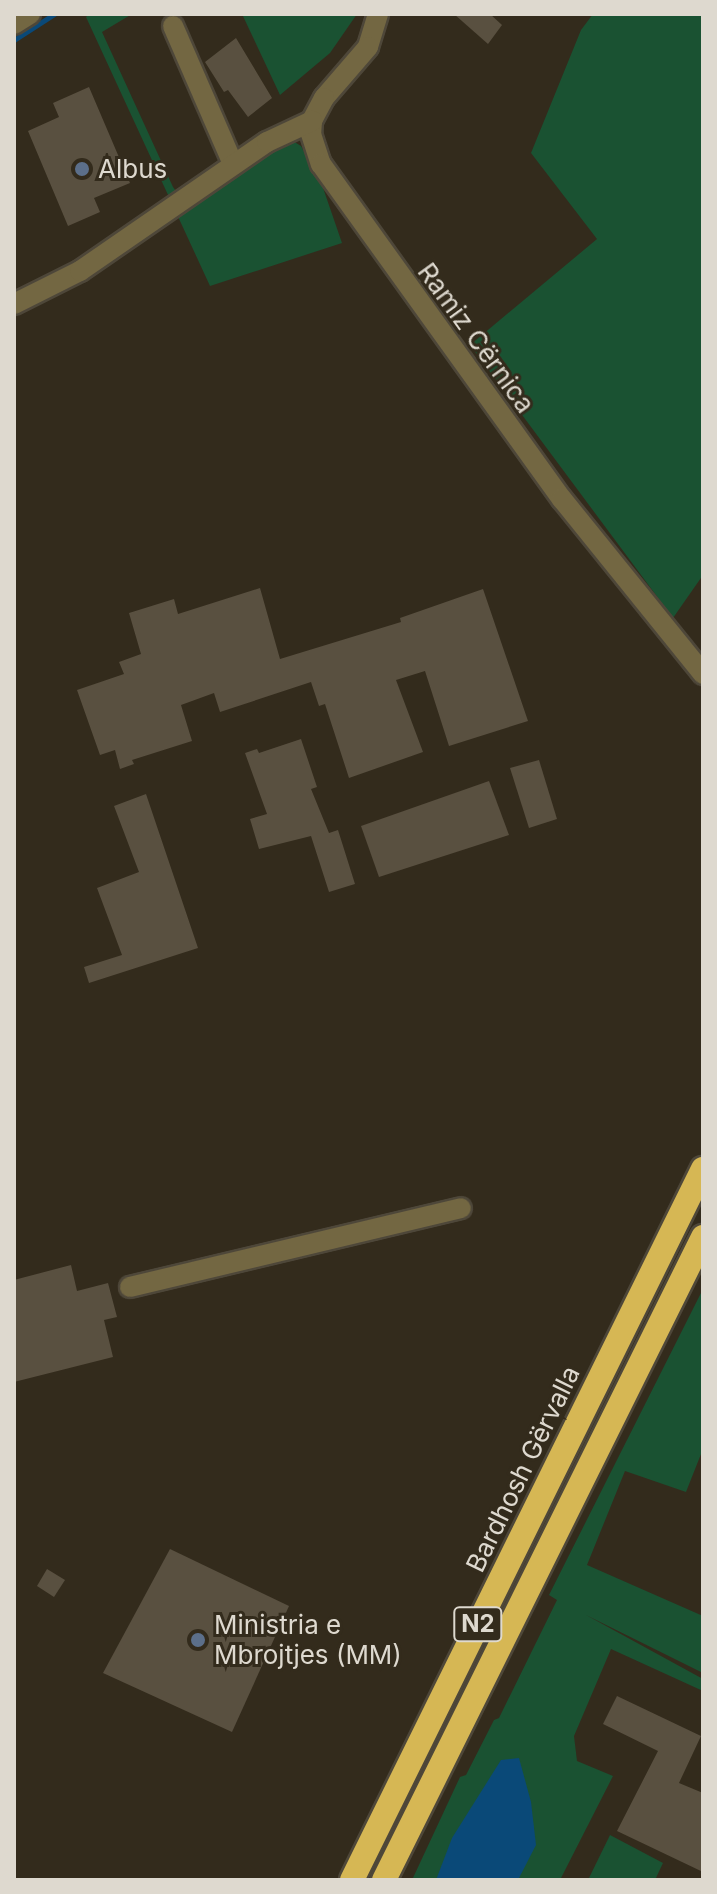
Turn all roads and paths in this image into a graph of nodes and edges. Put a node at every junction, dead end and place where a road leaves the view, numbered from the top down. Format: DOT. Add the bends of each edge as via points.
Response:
graph roads {
  1 [pos="30,14"];
  2 [pos="378,14"];
  3 [pos="14,24"];
  4 [pos="173,26"];
  5 [pos="312,121"];
  6 [pos="233,164"];
  7 [pos="14,304"];
  8 [pos="703,674"];
  9 [pos="703,1169"];
  10 [pos="461,1208"];
  11 [pos="703,1237"];
  12 [pos="130,1287"];
  13 [pos="352,1880"];
  14 [pos="384,1880"];
  1 -- 3 [label="street"];
  2 -- 5 [label="street" via="368,47 324,98"];
  4 -- 6 [label="street"];
  5 -- 6 [label="street"];
  5 -- 8 [label="street, Ramiz Cërnica" via="314,147 336,190 562,499"];
  6 -- 7 [label="street" via="80,271"];
  9 -- 13 [label="highway, Bardhosh Gërvalla / N2"];
  10 -- 12 [label="street"];
  11 -- 14 [label="highway, N2"];
}
